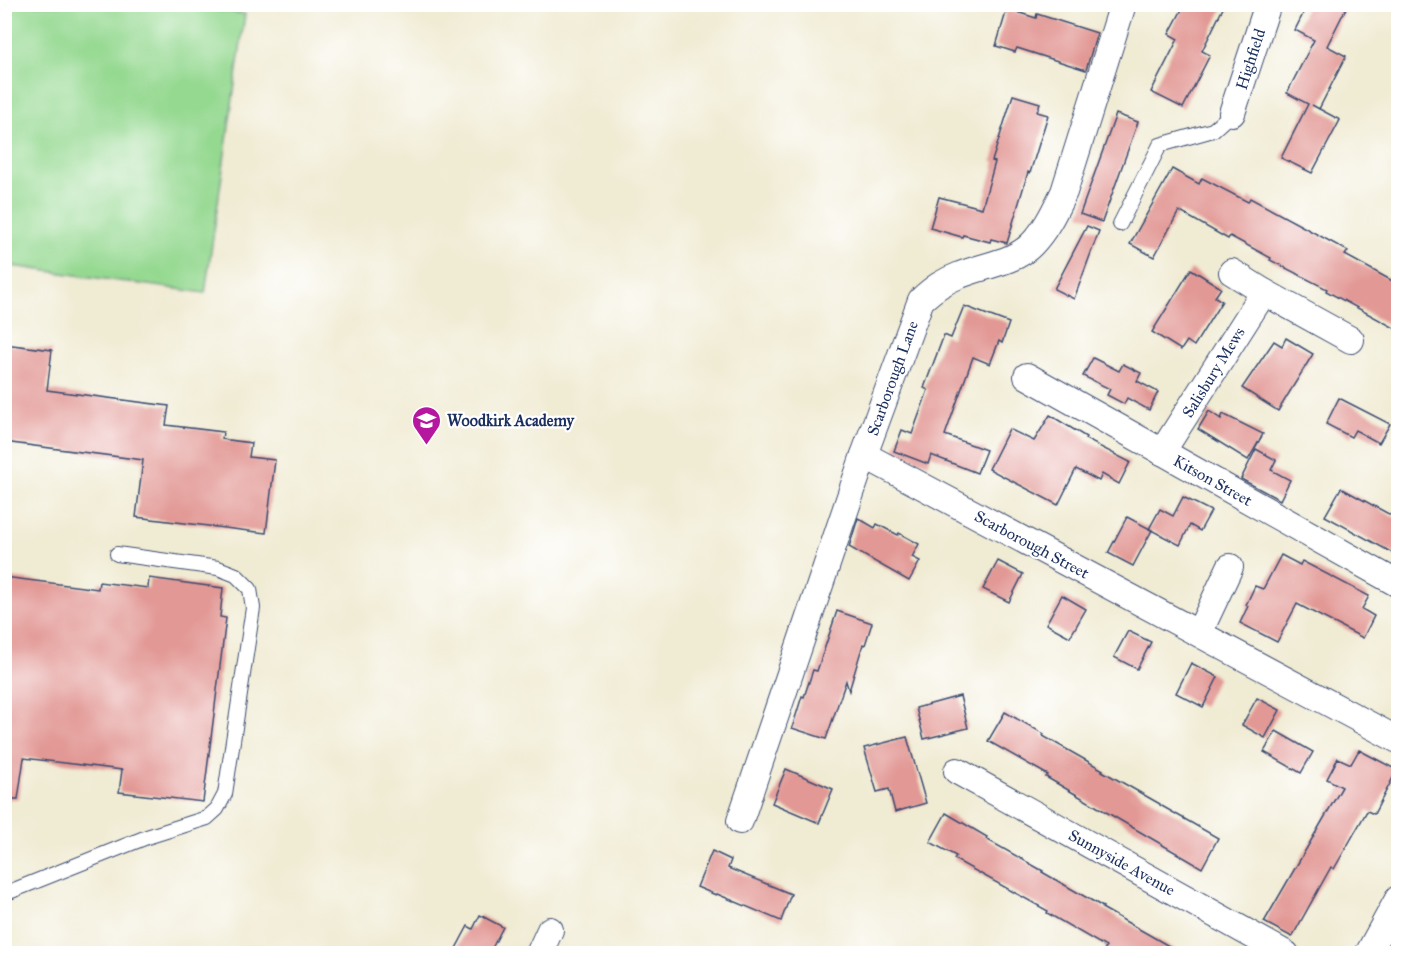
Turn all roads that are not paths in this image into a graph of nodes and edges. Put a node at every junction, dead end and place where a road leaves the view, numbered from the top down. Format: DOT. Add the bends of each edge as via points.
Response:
graph roads {
  1 [pos="1123,4"];
  2 [pos="1268,4"];
  3 [pos="1232,113"];
  4 [pos="1120,224"];
  5 [pos="1232,272"];
  6 [pos="1264,292"];
  7 [pos="1351,340"];
  8 [pos="1027,376"];
  9 [pos="1162,452"];
  10 [pos="864,455"];
  11 [pos="117,554"];
  12 [pos="1230,567"];
  13 [pos="1398,584"];
  14 [pos="1199,633"];
  15 [pos="1398,740"];
  16 [pos="957,771"];
  17 [pos="740,821"];
  18 [pos="4,894"];
  19 [pos="1398,899"];
  20 [pos="550,930"];
  21 [pos="539,954"];
  22 [pos="1286,954"];
  23 [pos="1368,954"];
  1 -- 10 [label="street, Scarborough Lane" via="1064,192 1049,221 1032,245 1010,259 953,278 921,300"];
  2 -- 3 [label="street, Highfield"];
  3 -- 4 [label="lane" via="1213,130 1160,145"];
  5 -- 6 [label="street"];
  6 -- 7 [label="street"];
  6 -- 9 [label="street, Salisbury Mews"];
  8 -- 9 [label="street, Kitson Street"];
  9 -- 13 [label="street, Kitson Street"];
  10 -- 14 [label="street, Scarborough Street"];
  10 -- 17 [label="street, Scarborough Lane"];
  11 -- 18 [label="lane" via="218,568 236,575 250,589 253,608 225,794 207,818 147,837"];
  12 -- 14 [label="street"];
  14 -- 15 [label="street, Scarborough Street"];
  16 -- 22 [label="street, Sunnyside Avenue"];
  19 -- 23 [label="street"];
  20 -- 21 [label="street"];
}
